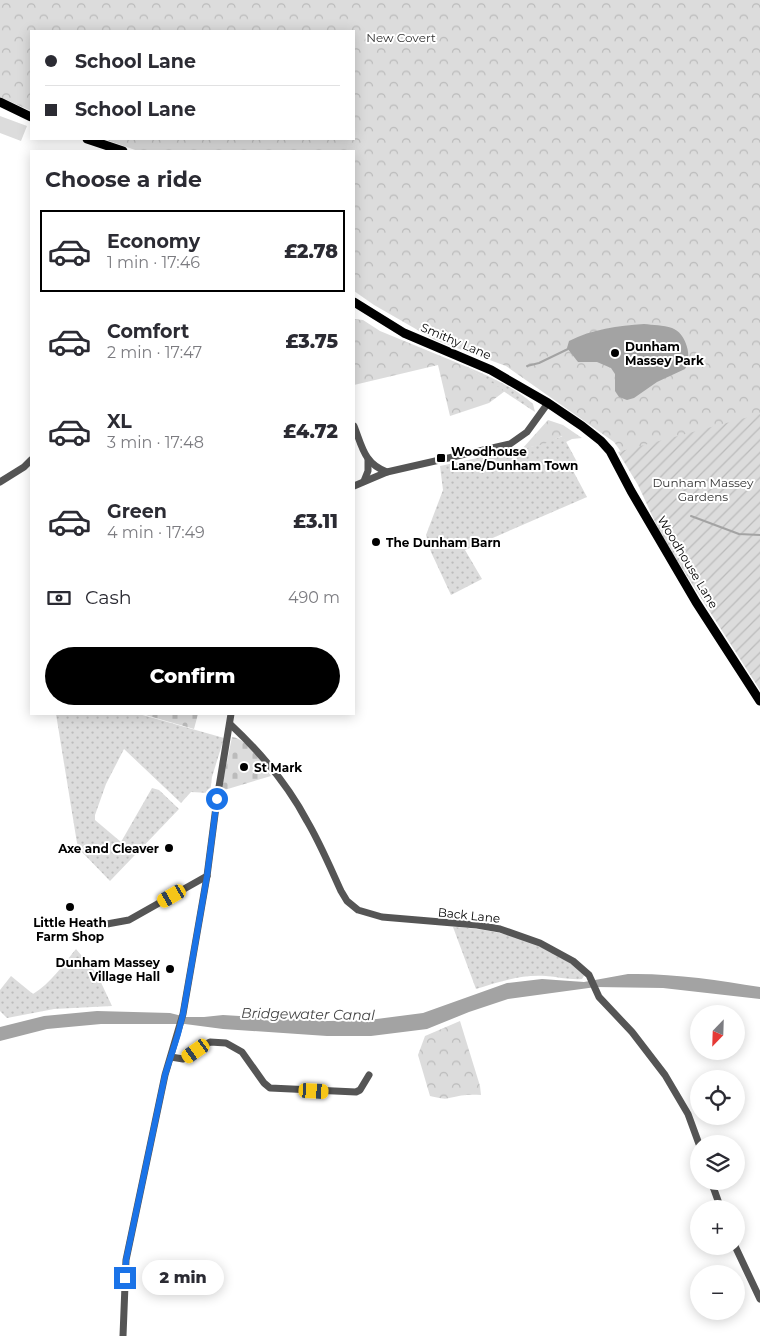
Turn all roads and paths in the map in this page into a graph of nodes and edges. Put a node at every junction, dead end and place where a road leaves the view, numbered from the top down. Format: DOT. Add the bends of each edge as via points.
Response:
graph roads {
  1 [pos="0,102"];
  2 [pos="30,117"];
  3 [pos="90,140"];
  4 [pos="120,150"];
  5 [pos="355,303"];
  6 [pos="548,404"];
  7 [pos="355,428"];
  8 [pos="368,460"];
  9 [pos="30,461"];
  10 [pos="387,472"];
  11 [pos="364,481"];
  12 [pos="0,482"];
  13 [pos="355,486"];
  14 [pos="760,702"];
  15 [pos="231,715"];
  16 [pos="230,724"];
  17 [pos="207,876"];
  18 [pos="107,924"];
  19 [pos="171,1057"];
  20 [pos="369,1075"];
  21 [pos="696,1135"];
  22 [pos="739,1255"];
  23 [pos="760,1299"];
  24 [pos="123,1336"];
  1 -- 2 [label="main road"];
  3 -- 4 [label="main road"];
  5 -- 6 [label="main road, Smithy Lane" via="404,332 491,370"];
  6 -- 10 [label="street" via="527,432 510,444"];
  6 -- 14 [label="main road, Woodhouse Lane" via="582,426 610,452 696,602"];
  7 -- 8 [label="street"];
  8 -- 10 [label="street"];
  8 -- 11 [label="street"];
  9 -- 12 [label="street"];
  10 -- 11 [label="street"];
  11 -- 13 [label="street"];
  15 -- 16 [label="street"];
  16 -- 17 [label="street"];
  16 -- 21 [label="street, Back Lane" via="292,795 347,901 358,910 382,917 500,929 520,935 582,967 591,978 597,994 665,1074 688,1114"];
  17 -- 18 [label="street" via="129,920"];
  17 -- 19 [label="street" via="183,1014"];
  19 -- 20 [label="street" via="183,1059 210,1042 226,1043 242,1052 270,1088 356,1092"];
  19 -- 24 [label="street" via="126,1260"];
  22 -- 23 [label="street"];
}
